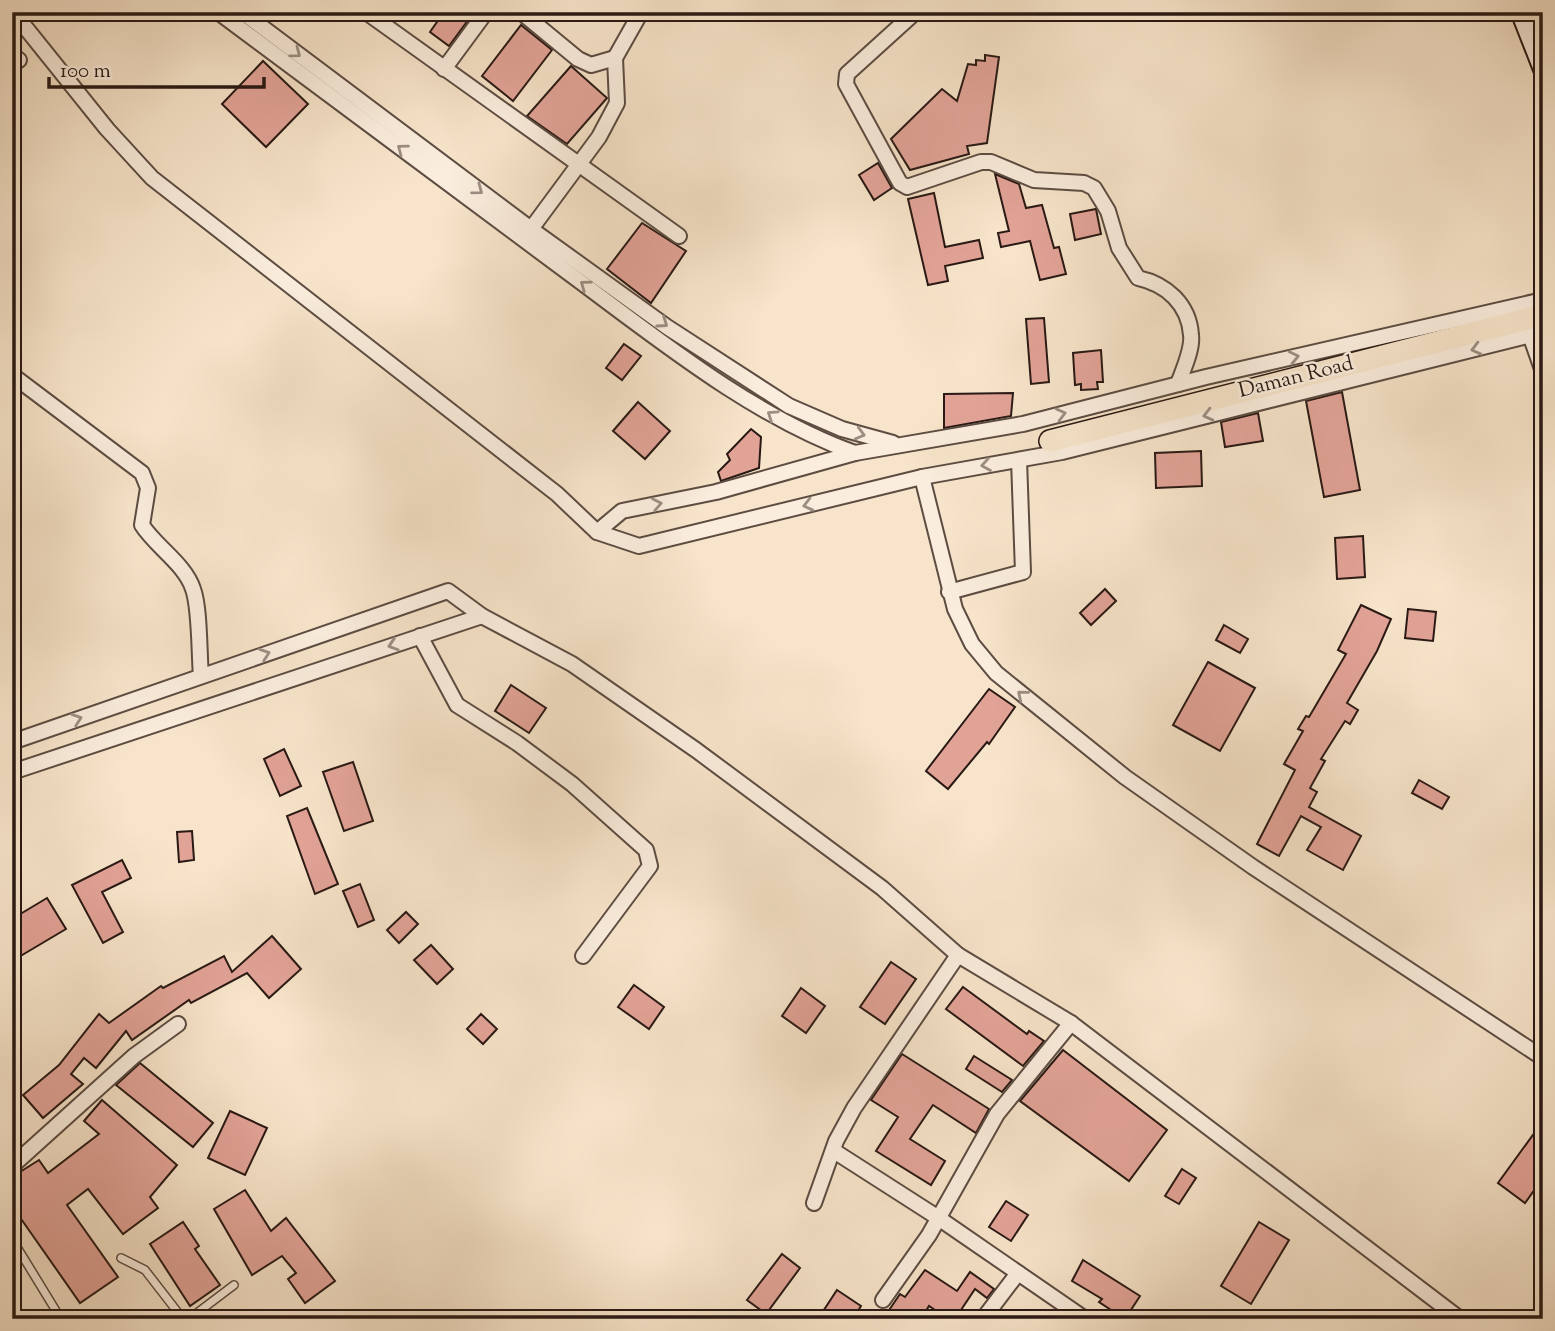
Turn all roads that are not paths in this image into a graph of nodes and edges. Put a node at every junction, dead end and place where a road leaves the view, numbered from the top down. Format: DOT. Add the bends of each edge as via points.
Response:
graph roads {
  1 [pos="13,12"];
  2 [pos="242,12"];
  3 [pos="366,12"];
  4 [pos="486,12"];
  5 [pos="521,12"];
  6 [pos="641,12"];
  7 [pos="1521,12"];
  8 [pos="221,13"];
  9 [pos="912,13"];
  10 [pos="615,58"];
  11 [pos="1543,68"];
  12 [pos="444,69"];
  13 [pos="370,117"];
  14 [pos="579,164"];
  15 [pos="531,229"];
  16 [pos="679,236"];
  17 [pos="1543,300"];
  18 [pos="1543,315"];
  19 [pos="1536,334"];
  20 [pos="1543,372"];
  21 [pos="12,375"];
  22 [pos="1178,384"];
  23 [pos="1050,441"];
  24 [pos="898,444"];
  25 [pos="855,453"];
  26 [pos="1019,460"];
  27 [pos="922,477"];
  28 [pos="597,532"];
  29 [pos="949,592"];
  30 [pos="482,616"];
  31 [pos="420,636"];
  32 [pos="201,676"];
  33 [pos="12,742"];
  34 [pos="12,772"];
  35 [pos="958,955"];
  36 [pos="583,956"];
  37 [pos="1071,1023"];
  38 [pos="178,1024"];
  39 [pos="1543,1058"];
  40 [pos="834,1151"];
  41 [pos="12,1166"];
  42 [pos="814,1203"];
  43 [pos="937,1217"];
  44 [pos="12,1239"];
  45 [pos="121,1258"];
  46 [pos="1018,1273"];
  47 [pos="234,1285"];
  48 [pos="883,1300"];
  49 [pos="61,1319"];
  50 [pos="183,1319"];
  51 [pos="189,1319"];
  52 [pos="983,1319"];
  53 [pos="1085,1319"];
  54 [pos="1460,1319"];
  1 -- 28 [label="street" via="107,130 152,178 557,494"];
  2 -- 13 [label="street, one-way"];
  3 -- 12 [label="street"];
  4 -- 12 [label="street"];
  5 -- 10 [label="street" via="578,59 592,65"];
  6 -- 10 [label="street"];
  7 -- 11 [label="street"];
  8 -- 13 [label="street"];
  9 -- 22 [label="street" via="847,74 846,84 900,183 908,187 991,162 1034,180 1084,183 1094,188 1108,211 1128,265 1138,278 1157,282 1172,293 1186,313 1192,337"];
  10 -- 14 [label="street" via="617,103"];
  12 -- 14 [label="street"];
  13 -- 15 [label="street, one-way"];
  25 -- 13 [label="street, one-way" via="782,421 668,345"];
  14 -- 15 [label="street"];
  14 -- 16 [label="street"];
  15 -- 24 [label="street, one-way" via="667,327 789,406 842,429"];
  22 -- 17 [label="street, one-way"];
  18 -- 23 [label="main road, Daman Road"];
  19 -- 20 [label="street"];
  19 -- 26 [label="street, one-way"];
  21 -- 32 [label="street" via="142,473 148,488 142,526 193,588"];
  24 -- 22 [label="street, one-way" via="1023,424"];
  24 -- 25 [label="street"];
  28 -- 25 [label="street, one-way" via="622,511 716,492"];
  26 -- 27 [label="street, one-way"];
  26 -- 29 [label="street" via="1023,572"];
  27 -- 28 [label="street, one-way" via="639,546"];
  27 -- 29 [label="street"];
  39 -- 29 [label="street, one-way" via="1253,867 1074,738 986,662 963,627"];
  30 -- 31 [label="street"];
  32 -- 30 [label="street, one-way" via="448,591"];
  30 -- 35 [label="street" via="572,664 695,750 882,888"];
  31 -- 34 [label="street, one-way"];
  31 -- 36 [label="street" via="457,705 572,784 646,850 650,866"];
  33 -- 32 [label="street, one-way"];
  35 -- 37 [label="street"];
  35 -- 40 [label="street" via="854,1108"];
  37 -- 43 [label="street" via="997,1114"];
  37 -- 54 [label="street"];
  38 -- 41 [label="street" via="134,1056"];
  40 -- 42 [label="street"];
  40 -- 43 [label="street"];
  43 -- 46 [label="street"];
  43 -- 48 [label="street"];
  44 -- 49 [label="lane"];
  45 -- 50 [label="lane" via="145,1270"];
  46 -- 52 [label="street"];
  46 -- 53 [label="street"];
  47 -- 51 [label="lane"];
}
